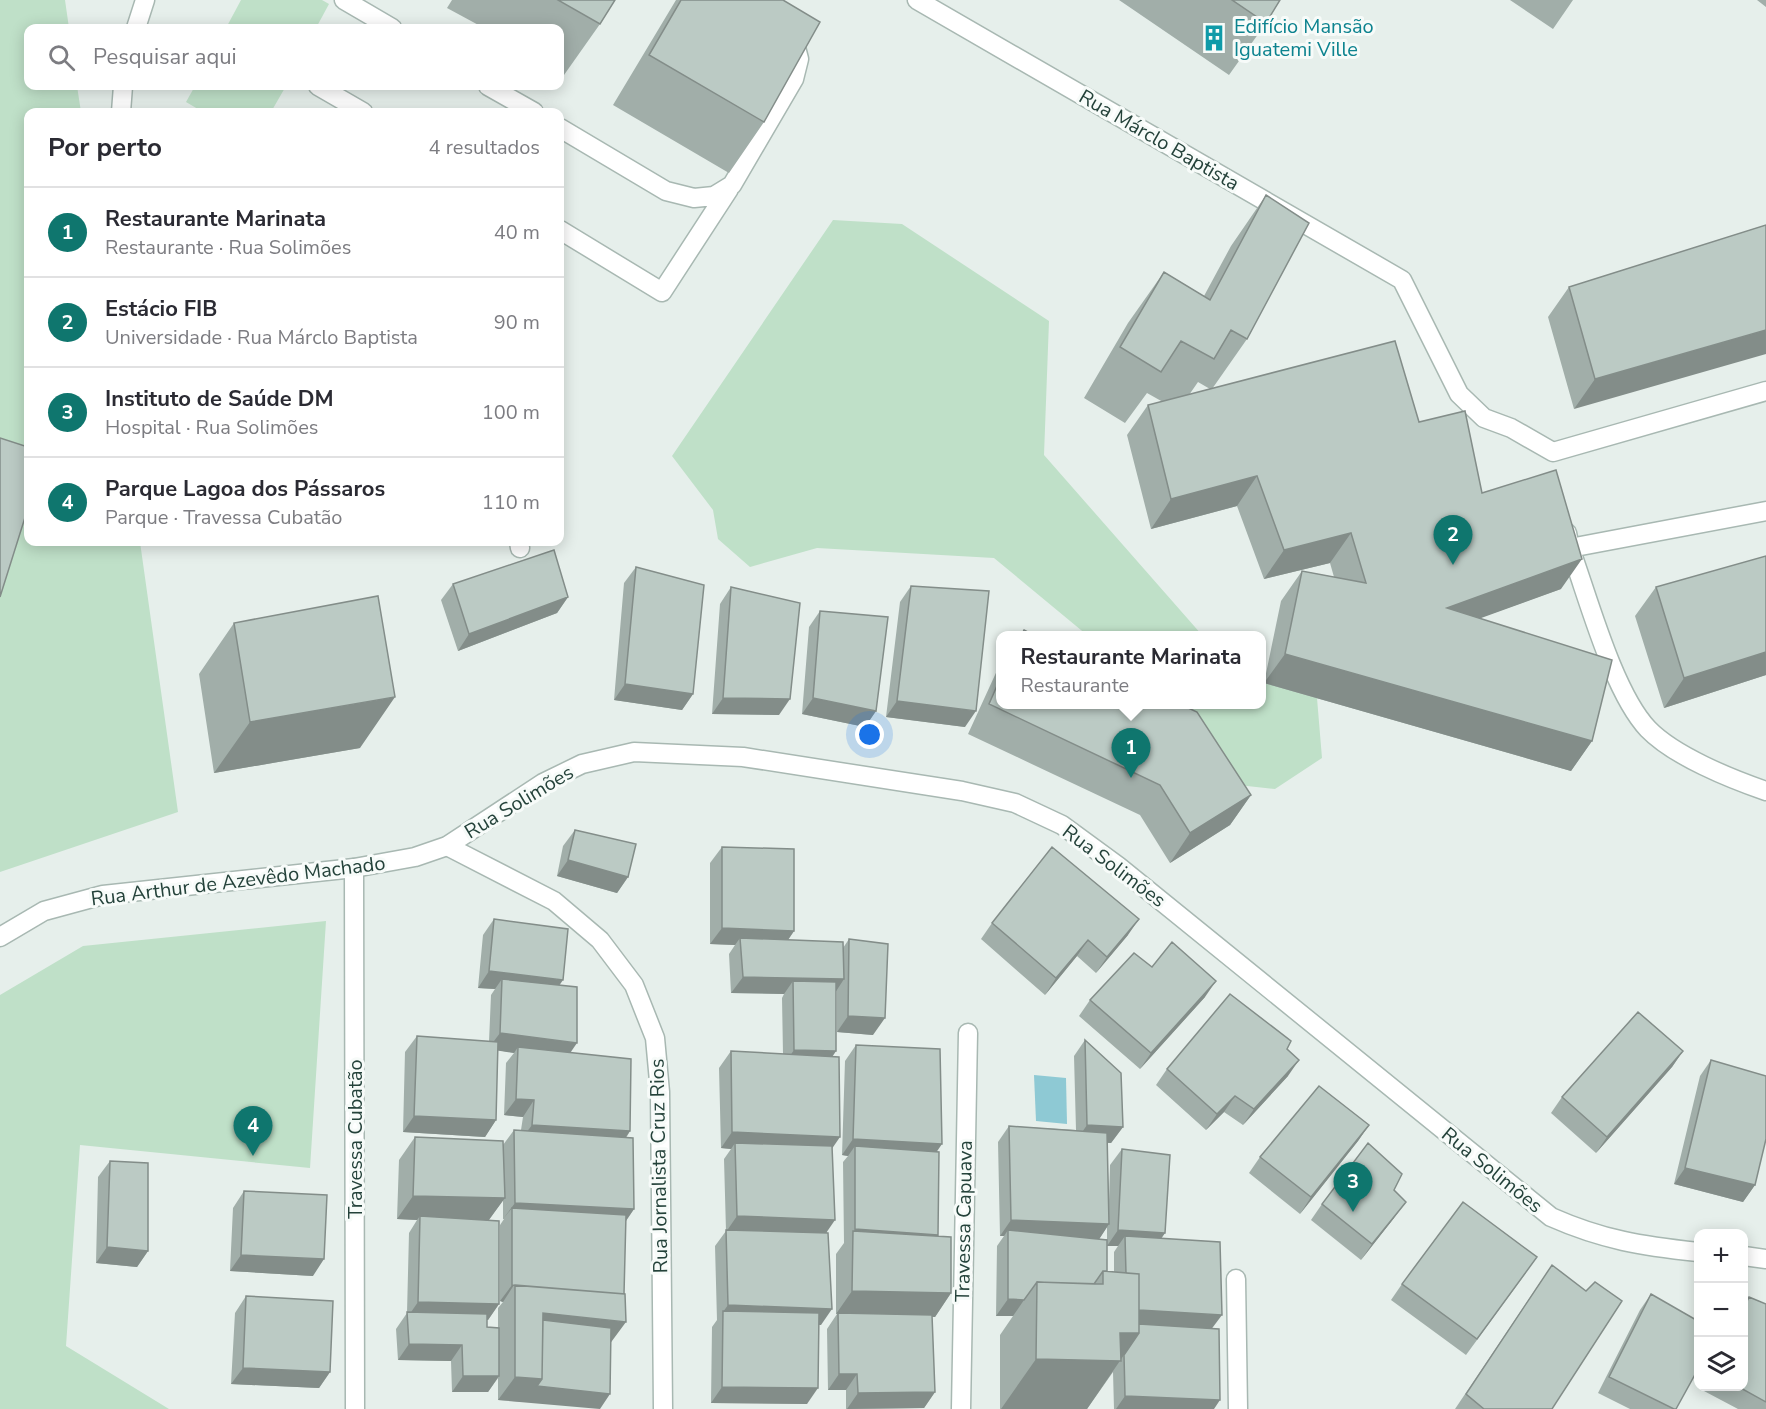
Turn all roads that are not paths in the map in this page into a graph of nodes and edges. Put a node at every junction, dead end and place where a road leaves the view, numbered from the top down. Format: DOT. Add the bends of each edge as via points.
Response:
graph roads {
  1 [pos="145,0"];
  2 [pos="344,0"];
  3 [pos="916,0"];
  4 [pos="778,22"];
  5 [pos="137,24"];
  6 [pos="385,24"];
  7 [pos="123,90"];
  8 [pos="325,90"];
  9 [pos="495,90"];
  10 [pos="125,108"];
  11 [pos="356,108"];
  12 [pos="527,108"];
  13 [pos="564,130"];
  14 [pos="732,185"];
  15 [pos="564,232"];
  16 [pos="1766,391"];
  17 [pos="1553,452"];
  18 [pos="1557,473"];
  19 [pos="1766,511"];
  20 [pos="1564,516"];
  21 [pos="1570,548"];
  22 [pos="1766,791"];
  23 [pos="447,846"];
  24 [pos="354,868"];
  25 [pos="0,937"];
  26 [pos="968,1033"];
  27 [pos="1694,1252"];
  28 [pos="1748,1257"];
  29 [pos="1766,1259"];
  30 [pos="1236,1279"];
  31 [pos="355,1409"];
  32 [pos="663,1409"];
  33 [pos="961,1409"];
  34 [pos="1238,1409"];
  1 -- 5 [label="street"];
  2 -- 6 [label="street"];
  3 -- 17 [label="street, Rua Márclo Baptista" via="1402,280 1459,394 1484,418"];
  4 -- 14 [label="street" via="794,37 799,59 794,79"];
  7 -- 10 [label="street"];
  8 -- 11 [label="street"];
  9 -- 12 [label="street"];
  13 -- 14 [label="street" via="666,191 694,198 714,196"];
  14 -- 15 [label="street" via="662,292"];
  16 -- 17 [label="street"];
  17 -- 18 [label="street"];
  19 -- 21 [label="street"];
  20 -- 21 [label="street"];
  21 -- 22 [label="street" via="1623,692 1649,729 1688,757"];
  23 -- 24 [label="street, Rua Arthur de Azevêdo Machado" via="415,857"];
  23 -- 27 [label="street, Rua Solimões" via="543,783 582,764 634,752 743,757 1015,803 1062,825 1118,866 1551,1217 1602,1237"];
  23 -- 32 [label="street, Rua Jornalista Cruz Rios" via="554,901 600,940 634,985 655,1038 660,1092"];
  24 -- 25 [label="street, Rua Arthur de Azevêdo Machado" via="103,895 44,911"];
  24 -- 31 [label="street, Travessa Cubatão"];
  26 -- 33 [label="street, Travessa Capuava"];
  28 -- 29 [label="street"];
  30 -- 34 [label="street"];
}
